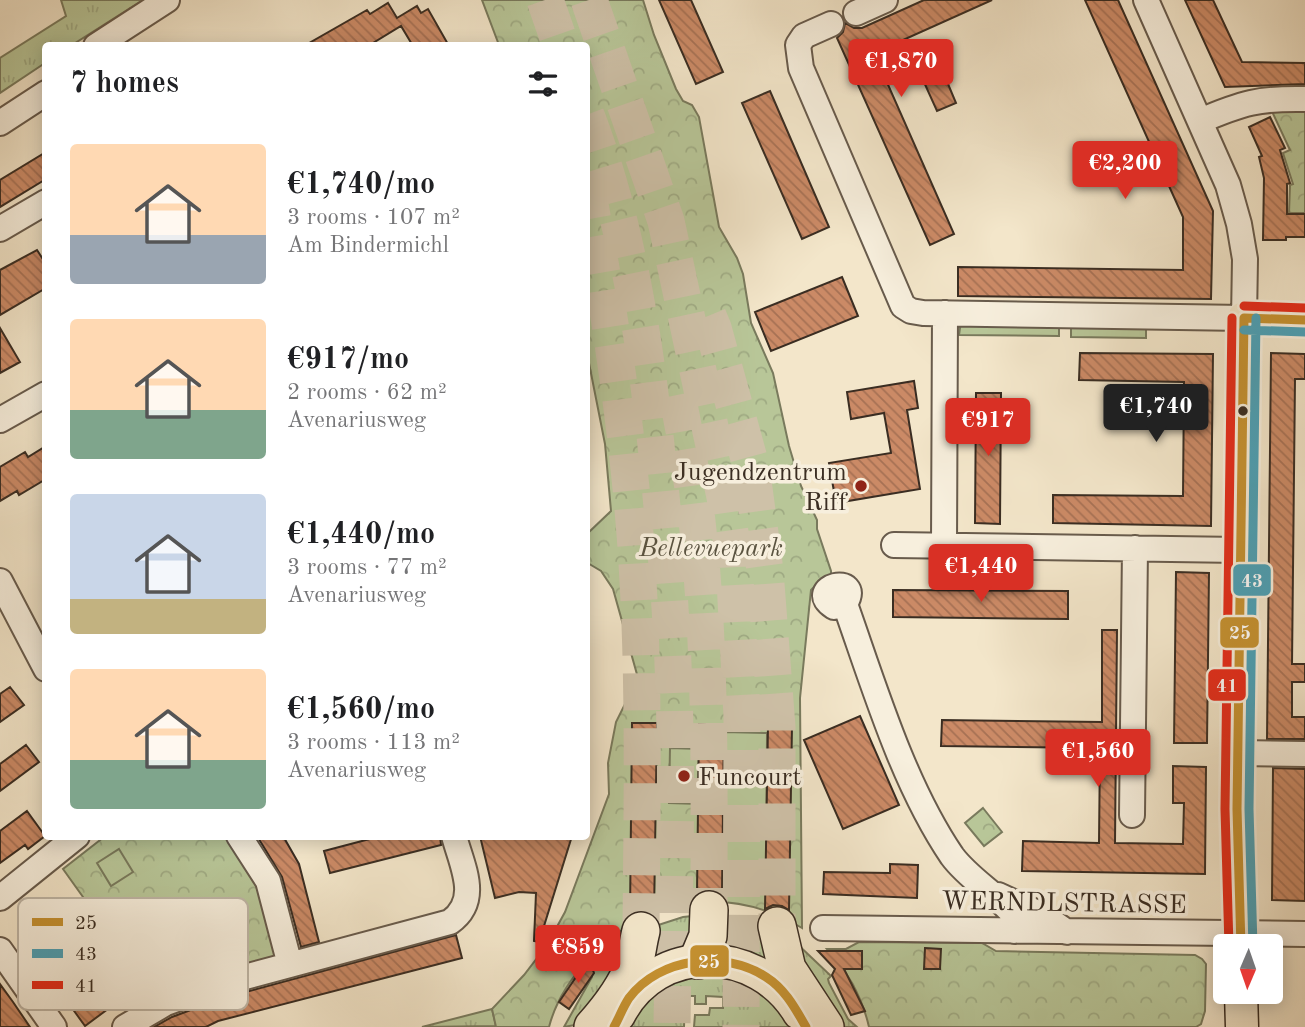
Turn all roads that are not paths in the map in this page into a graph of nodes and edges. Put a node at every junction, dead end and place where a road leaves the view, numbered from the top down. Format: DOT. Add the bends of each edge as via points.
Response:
graph roads {
  1 [pos="167,0"];
  2 [pos="885,0"];
  3 [pos="1146,0"];
  4 [pos="856,13"];
  5 [pos="831,24"];
  6 [pos="102,42"];
  7 [pos="42,96"];
  8 [pos="1305,99"];
  9 [pos="10,116"];
  10 [pos="42,117"];
  11 [pos="1200,121"];
  12 [pos="42,204"];
  13 [pos="0,229"];
  14 [pos="945,313"];
  15 [pos="1244,318"];
  16 [pos="1305,320"];
  17 [pos="42,396"];
  18 [pos="0,420"];
  19 [pos="894,545"];
  20 [pos="944,546"];
  21 [pos="1135,548"];
  22 [pos="1240,550"];
  23 [pos="0,581"];
  24 [pos="845,604"];
  25 [pos="42,661"];
  26 [pos="1238,753"];
  27 [pos="1305,754"];
  28 [pos="1132,815"];
  29 [pos="72,840"];
  30 [pos="242,840"];
  31 [pos="455,840"];
  32 [pos="988,890"];
  33 [pos="0,898"];
  34 [pos="709,910"];
  35 [pos="823,928"];
  36 [pos="1014,931"];
  37 [pos="1067,932"];
  38 [pos="1240,934"];
  39 [pos="1305,934"];
  40 [pos="1283,936"];
  41 [pos="1213,939"];
  42 [pos="0,950"];
  43 [pos="698,960"];
  44 [pos="290,965"];
  45 [pos="18,976"];
  46 [pos="248,977"];
  47 [pos="774,982"];
  48 [pos="644,983"];
  49 [pos="1241,1008"];
  50 [pos="42,1010"];
  51 [pos="152,1010"];
  52 [pos="54,1027"];
  53 [pos="125,1027"];
  54 [pos="593,1027"];
  55 [pos="614,1027"];
  56 [pos="806,1027"];
  57 [pos="825,1027"];
  58 [pos="1219,1027"];
  1 -- 6 [label="street"];
  2 -- 4 [label="street"];
  3 -- 11 [label="street"];
  5 -- 14 [label="street" via="804,36 798,45 805,82 903,306 911,311"];
  7 -- 9 [label="street"];
  8 -- 11 [label="street" via="1254,101"];
  9 -- 10 [label="street"];
  11 -- 15 [label="street" via="1228,185 1239,224 1245,259"];
  12 -- 13 [label="street"];
  14 -- 15 [label="street"];
  14 -- 20 [label="street"];
  15 -- 16 [label="main road"];
  15 -- 22 [label="main road"];
  17 -- 18 [label="street"];
  19 -- 20 [label="street"];
  20 -- 21 [label="street"];
  21 -- 22 [label="street"];
  21 -- 28 [label="street"];
  22 -- 26 [label="main road"];
  23 -- 25 [label="street"];
  24 -- 32 [label="street" via="884,716 925,807 953,856"];
  26 -- 27 [label="street"];
  26 -- 38 [label="main road"];
  29 -- 33 [label="street"];
  30 -- 44 [label="street" via="268,881"];
  31 -- 44 [label="street" via="468,889 458,916 441,925"];
  32 -- 36 [label="street" via="1014,915"];
  32 -- 37 [label="street"];
  34 -- 43 [label="highway" via="708,936"];
  35 -- 36 [label="street, WERNDLSTRASSE"];
  36 -- 37 [label="street, WERNDLSTRASSE"];
  37 -- 41 [label="street, WERNDLSTRASSE"];
  39 -- 40 [label="street, WERNDLSTRASSE"];
  42 -- 45 [label="street"];
  43 -- 47 [label="main road" via="738,964"];
  43 -- 48 [label="main road" via="670,968"];
  44 -- 46 [label="street"];
  47 -- 56 [label="main road" via="792,1000"];
  47 -- 57 [label="highway" via="772,951 777,926 787,969"];
  48 -- 54 [label="highway" via="641,931 629,975"];
  48 -- 55 [label="main road"];
  49 -- 58 [label="main road"];
  50 -- 52 [label="street"];
  51 -- 53 [label="street"];
}
